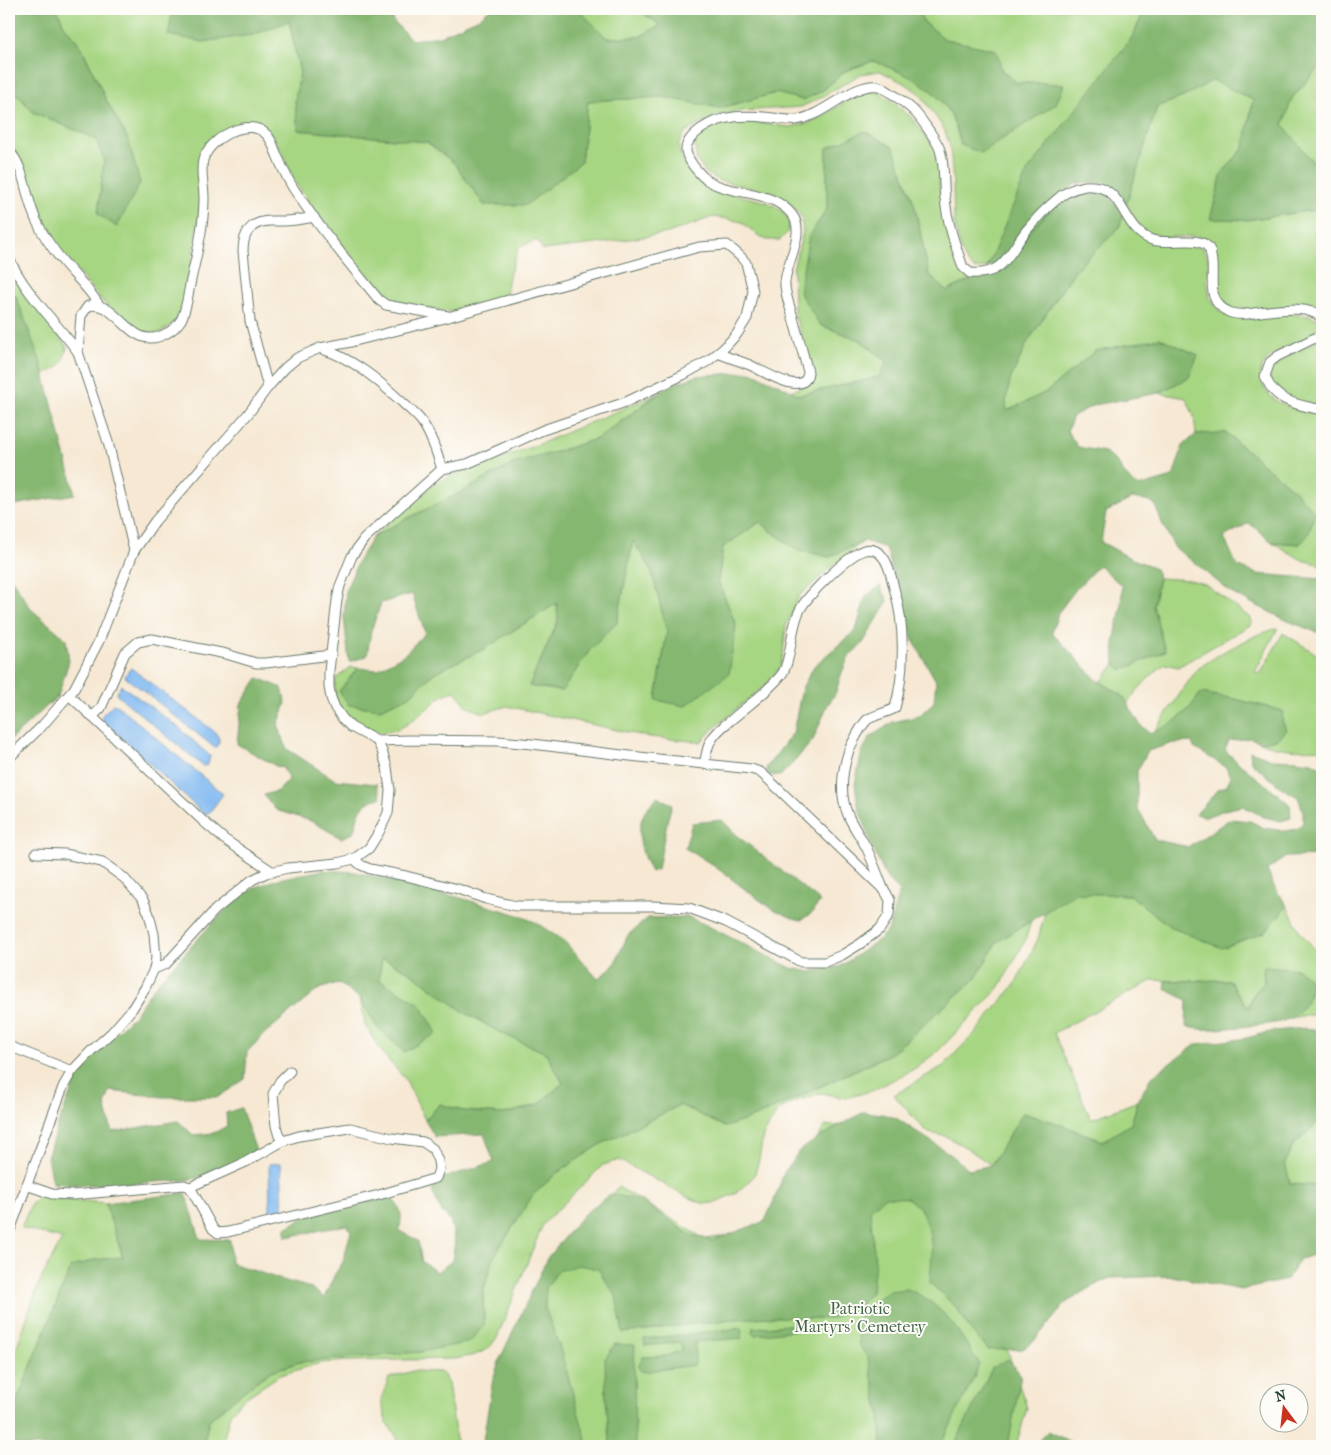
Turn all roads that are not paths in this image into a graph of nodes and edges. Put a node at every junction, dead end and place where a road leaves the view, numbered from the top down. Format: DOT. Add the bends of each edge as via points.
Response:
graph roads {
  1 [pos="9,151"];
  2 [pos="314,217"];
  3 [pos="9,258"];
  4 [pos="100,305"];
  5 [pos="450,316"];
  6 [pos="1322,318"];
  7 [pos="1322,333"];
  8 [pos="320,348"];
  9 [pos="78,352"];
  10 [pos="718,353"];
  11 [pos="268,387"];
  12 [pos="1322,410"];
  13 [pos="442,469"];
  14 [pos="134,550"];
  15 [pos="331,655"];
  16 [pos="69,695"];
  17 [pos="92,718"];
  18 [pos="377,741"];
  19 [pos="9,758"];
  20 [pos="704,764"];
  21 [pos="36,853"];
  22 [pos="354,859"];
  23 [pos="273,872"];
  24 [pos="884,891"];
  25 [pos="154,969"];
  26 [pos="9,1046"];
  27 [pos="72,1071"];
  28 [pos="290,1071"];
  29 [pos="283,1141"];
  30 [pos="26,1185"];
  31 [pos="190,1187"];
  32 [pos="9,1233"];
  1 -- 4 [label="street" via="17,162 36,222 48,242"];
  2 -- 4 [label="street" via="286,176 268,136 253,127 235,130 211,147 203,159 202,232 186,304 177,326 165,335 143,338"];
  2 -- 5 [label="street" via="379,300 386,305"];
  2 -- 11 [label="street" via="262,222 254,225 243,242 250,321"];
  3 -- 9 [label="street" via="28,289"];
  4 -- 9 [label="street" via="88,306 81,316"];
  5 -- 8 [label="street"];
  5 -- 10 [label="street" via="680,251 727,244 746,263 752,291 747,318 737,334"];
  6 -- 10 [label="street" via="1305,310 1228,312 1218,305 1214,297 1213,263 1207,245 1198,241 1154,240 1144,236 1110,192 1100,187 1074,189 1057,199 1025,232 1002,265 987,272 970,273 963,268 947,213 940,148 914,112 886,89 877,86 857,90 819,113 794,121 747,116 730,118 708,125 688,142 689,160 706,180 766,197 790,212 797,224 795,248 784,282 808,377 800,384 791,384"];
  7 -- 12 [label="street" via="1270,362 1265,376 1271,390 1282,398"];
  8 -- 11 [label="street" via="297,358"];
  8 -- 13 [label="street" via="370,374 410,410 430,435"];
  9 -- 14 [label="street" via="108,442"];
  10 -- 13 [label="street" via="683,375 626,402 543,430 467,464"];
  11 -- 14 [label="street"];
  13 -- 15 [label="street" via="364,539 352,556 337,600"];
  14 -- 16 [label="street" via="99,641"];
  15 -- 17 [label="street" via="256,663 163,640 144,640 125,653 104,703"];
  15 -- 18 [label="street" via="329,687 336,708 351,727"];
  16 -- 17 [label="street"];
  16 -- 19 [label="street"];
  17 -- 23 [label="street" via="203,821"];
  18 -- 20 [label="street" via="498,741"];
  18 -- 22 [label="street" via="390,790 388,813 369,848"];
  20 -- 24 [label="street" via="760,772"];
  20 -- 24 [label="street" via="710,742 720,730 784,671 800,608 852,557 868,549 876,550 888,568 897,596 902,638 900,691 895,708 867,720 853,740 846,760 843,792 848,814"];
  21 -- 25 [label="street" via="65,854 102,862 124,878 143,900 149,914 154,934"];
  22 -- 23 [label="street"];
  22 -- 24 [label="street" via="370,869 516,906 689,908 726,922 801,962 825,962 842,956 880,929 890,915 890,900"];
  23 -- 25 [label="street" via="252,880 215,910 166,964"];
  25 -- 27 [label="street" via="132,1009"];
  26 -- 27 [label="street"];
  27 -- 30 [label="street"];
  28 -- 29 [label="street" via="274,1094 276,1126"];
  29 -- 31 [label="street"];
  29 -- 31 [label="street" via="350,1128 423,1142 433,1149 438,1170 436,1178 379,1195 218,1233"];
  30 -- 31 [label="street" via="52,1194 74,1195 174,1185"];
  30 -- 32 [label="street"];
}
